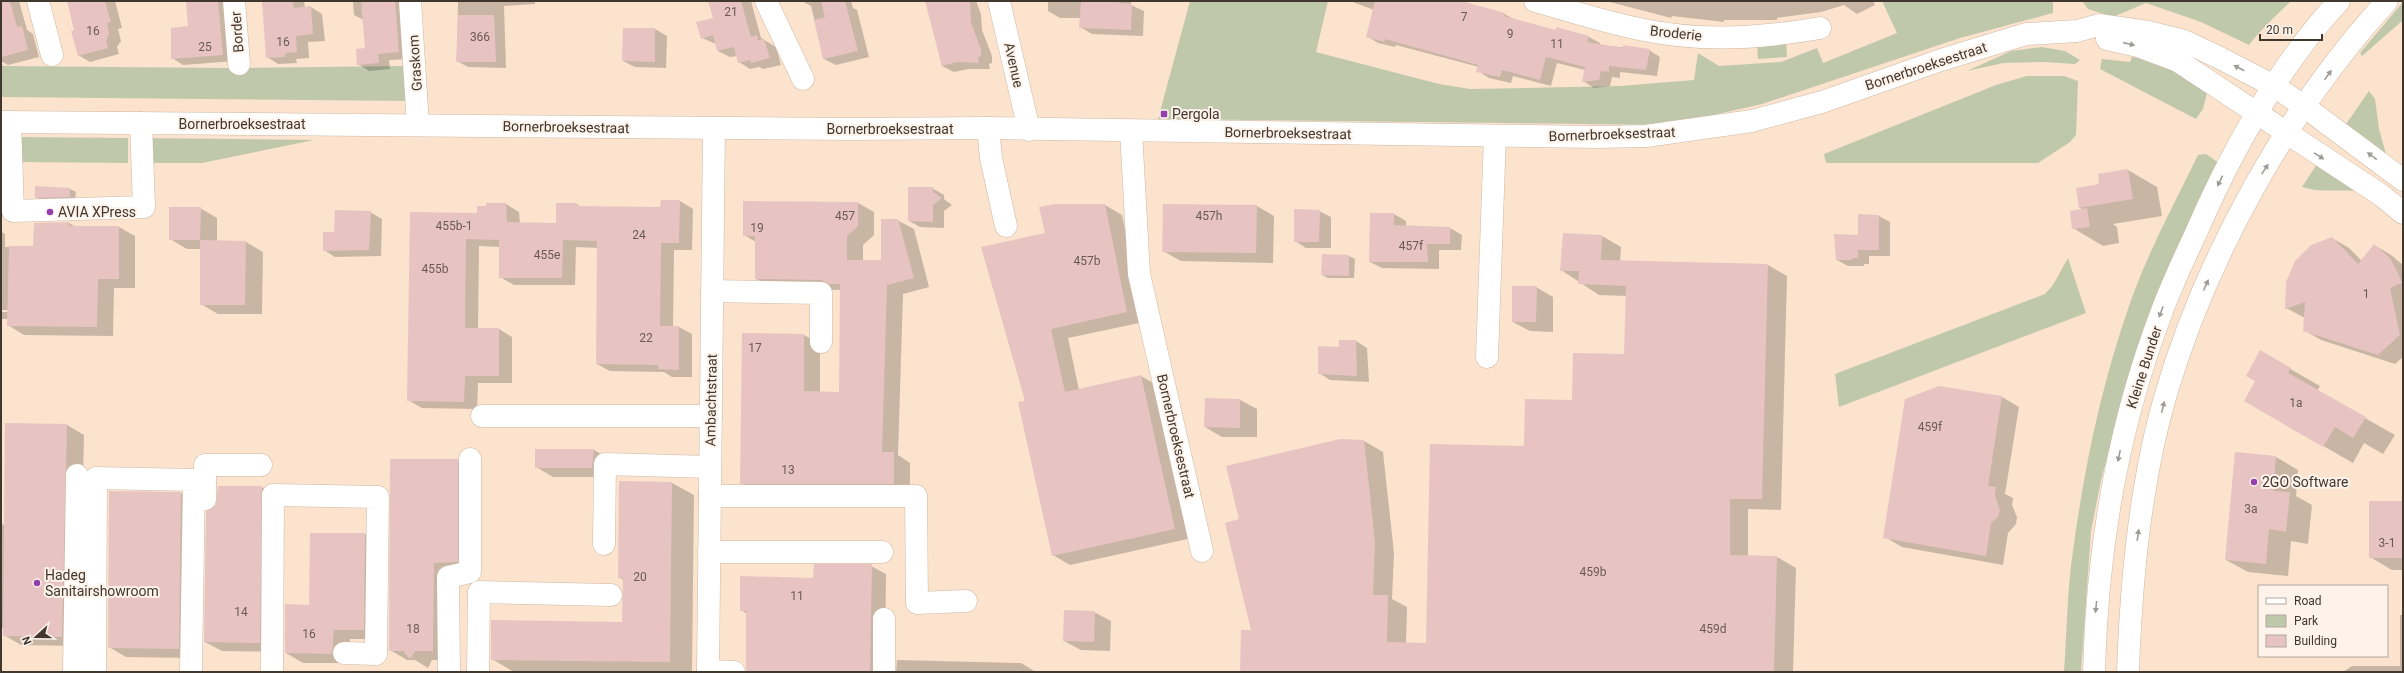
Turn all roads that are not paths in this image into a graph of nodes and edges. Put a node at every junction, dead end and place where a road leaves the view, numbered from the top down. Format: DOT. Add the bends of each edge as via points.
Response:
graph roads {
  1 [pos="38,1"];
  2 [pos="234,1"];
  3 [pos="410,1"];
  4 [pos="766,1"];
  5 [pos="999,1"];
  6 [pos="1534,1"];
  7 [pos="2339,1"];
  8 [pos="2387,1"];
  9 [pos="1820,28"];
  10 [pos="2077,30"];
  11 [pos="52,55"];
  12 [pos="239,64"];
  13 [pos="803,79"];
  14 [pos="2274,86"];
  15 [pos="2305,107"];
  16 [pos="2255,113"];
  17 [pos="6,122"];
  18 [pos="141,123"];
  19 [pos="418,126"];
  20 [pos="714,128"];
  21 [pos="988,128"];
  22 [pos="1029,130"];
  23 [pos="1131,131"];
  24 [pos="2287,135"];
  25 [pos="1495,136"];
  26 [pos="2403,180"];
  27 [pos="2403,213"];
  28 [pos="1006,226"];
  29 [pos="712,291"];
  30 [pos="821,342"];
  31 [pos="1487,357"];
  32 [pos="482,416"];
  33 [pos="711,416"];
  34 [pos="470,459"];
  35 [pos="261,465"];
  36 [pos="710,467"];
  37 [pos="77,475"];
  38 [pos="710,496"];
  39 [pos="604,544"];
  40 [pos="1202,551"];
  41 [pos="709,552"];
  42 [pos="882,552"];
  43 [pos="611,595"];
  44 [pos="966,601"];
  45 [pos="884,619"];
  46 [pos="344,653"];
  47 [pos="708,671"];
  48 [pos="74,672"];
  49 [pos="95,672"];
  50 [pos="191,672"];
  51 [pos="203,672"];
  52 [pos="272,672"];
  53 [pos="449,672"];
  54 [pos="478,672"];
  55 [pos="734,672"];
  56 [pos="884,672"];
  57 [pos="2094,672"];
  58 [pos="2128,672"];
  1 -- 11 [label="street"];
  2 -- 12 [label="street, Border"];
  3 -- 19 [label="street, Graskom"];
  4 -- 13 [label="street"];
  5 -- 22 [label="street, Avenue"];
  6 -- 9 [label="street, Broderie" via="1644,30 1695,37 1777,34"];
  7 -- 14 [label="street, Kleine Bunder"];
  15 -- 8 [label="street, Kleine Bunder, one-way" via="2368,21"];
  14 -- 10 [label="street, Bornerbroeksestraat, one-way" via="2184,41 2148,32 2099,25"];
  10 -- 16 [label="street, Bornerbroeksestraat, one-way" via="2138,46 2178,61 2232,95"];
  10 -- 25 [label="street, Bornerbroeksestraat" via="2026,34 1941,60 1822,102 1752,121 1646,136"];
  14 -- 15 [label="street, Bornerbroeksestraat"];
  14 -- 16 [label="street, Kleine Bunder"];
  15 -- 24 [label="street, Kleine Bunder"];
  26 -- 15 [label="street, Bornerbroeksestraat, one-way"];
  16 -- 24 [label="street, Bornerbroeksestraat"];
  16 -- 57 [label="street, Kleine Bunder, one-way" via="2210,200 2162,310 2127,418 2110,499 2100,569 2095,615"];
  17 -- 18 [label="street, Bornerbroeksestraat"];
  17 -- 18 [label="street" via="13,211 144,207"];
  18 -- 19 [label="street, Bornerbroeksestraat"];
  19 -- 20 [label="street, Bornerbroeksestraat"];
  20 -- 21 [label="street, Bornerbroeksestraat"];
  20 -- 29 [label="street, Ambachtstraat"];
  21 -- 22 [label="street, Bornerbroeksestraat"];
  21 -- 28 [label="street" via="992,164"];
  22 -- 23 [label="street, Bornerbroeksestraat"];
  23 -- 25 [label="street, Bornerbroeksestraat"];
  23 -- 40 [label="street, Bornerbroeksestraat" via="1139,274"];
  24 -- 27 [label="street, Bornerbroeksestraat, one-way" via="2381,195"];
  58 -- 24 [label="street, Kleine Bunder, one-way" via="2137,545 2166,395 2195,310 2221,251 2260,175"];
  25 -- 31 [label="street"];
  29 -- 30 [label="street" via="821,293"];
  29 -- 33 [label="street, Ambachtstraat"];
  32 -- 33 [label="street"];
  33 -- 36 [label="street, Ambachtstraat"];
  34 -- 53 [label="street" via="470,572 448,577"];
  35 -- 51 [label="street" via="205,465"];
  36 -- 38 [label="street, Ambachtstraat"];
  36 -- 39 [label="street" via="605,464"];
  37 -- 48 [label="street"];
  38 -- 41 [label="street, Ambachtstraat"];
  38 -- 44 [label="street" via="916,496 917,603"];
  41 -- 42 [label="street"];
  41 -- 47 [label="street, Ambachtstraat"];
  43 -- 54 [label="street" via="479,592"];
  45 -- 56 [label="street"];
  46 -- 52 [label="street" via="376,654 378,497 273,495"];
  47 -- 55 [label="street"];
  49 -- 50 [label="street" via="96,478 194,480"];
}
